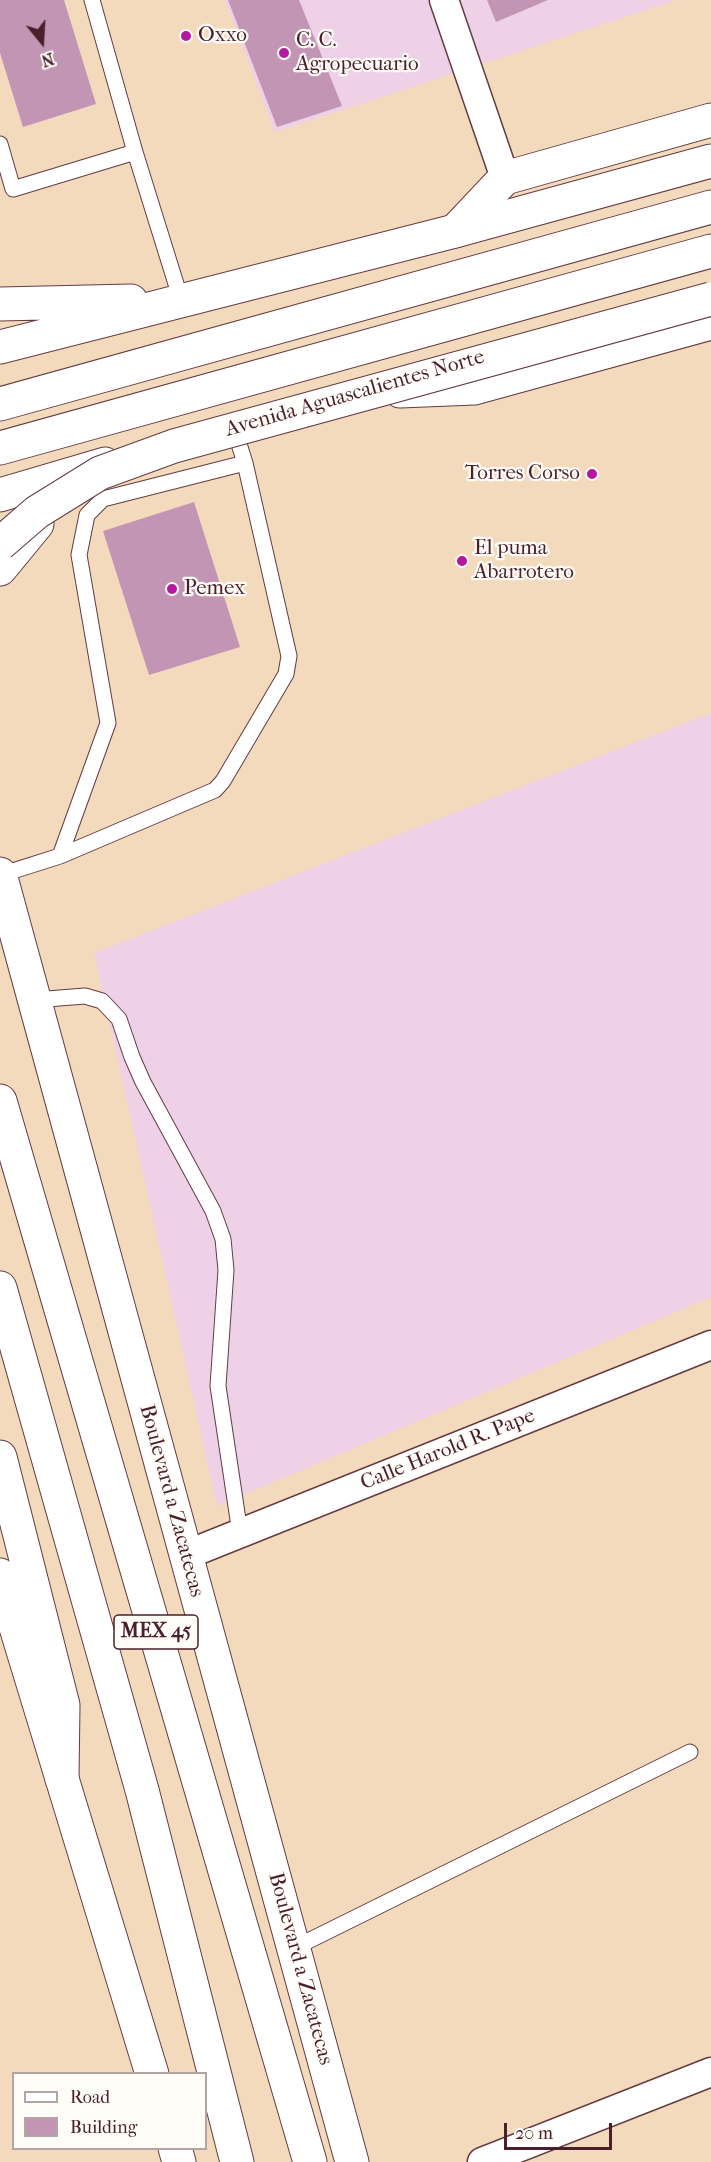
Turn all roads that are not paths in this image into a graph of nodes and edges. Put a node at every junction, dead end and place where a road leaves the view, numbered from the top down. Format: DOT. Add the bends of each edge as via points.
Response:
graph roads {
  1 [pos="92,0"];
  2 [pos="444,0"];
  3 [pos="711,120"];
  4 [pos="0,144"];
  5 [pos="135,152"];
  6 [pos="711,161"];
  7 [pos="505,178"];
  8 [pos="711,207"];
  9 [pos="455,231"];
  10 [pos="711,251"];
  11 [pos="711,295"];
  12 [pos="711,299"];
  13 [pos="181,300"];
  14 [pos="0,304"];
  15 [pos="711,323"];
  16 [pos="0,347"];
  17 [pos="359,393"];
  18 [pos="0,404"];
  19 [pos="234,428"];
  20 [pos="0,448"];
  21 [pos="245,463"];
  22 [pos="107,464"];
  23 [pos="0,495"];
  24 [pos="0,544"];
  25 [pos="0,569"];
  26 [pos="60,855"];
  27 [pos="0,875"];
  28 [pos="34,1000"];
  29 [pos="0,1101"];
  30 [pos="0,1288"];
  31 [pos="711,1345"];
  32 [pos="0,1457"];
  33 [pos="240,1533"];
  34 [pos="186,1555"];
  35 [pos="0,1575"];
  36 [pos="690,1752"];
  37 [pos="62,1779"];
  38 [pos="294,1948"];
  39 [pos="152,2072"];
  40 [pos="711,2072"];
  41 [pos="237,2162"];
  42 [pos="310,2162"];
  43 [pos="352,2162"];
  44 [pos="482,2162"];
  1 -- 5 [label="lane"];
  2 -- 7 [label="street"];
  3 -- 7 [label="main road"];
  4 -- 5 [label="lane" via="14,189"];
  5 -- 13 [label="lane"];
  6 -- 9 [label="main road"];
  7 -- 9 [label="main road"];
  8 -- 18 [label="main road"];
  9 -- 13 [label="main road"];
  10 -- 20 [label="main road, Avenida Aguascalientes Norte"];
  11 -- 17 [label="main road, Avenida Aguascalientes Norte"];
  12 -- 24 [label="main road, bridge" via="174,446 100,473 37,512"];
  13 -- 14 [label="main road"];
  13 -- 16 [label="main road"];
  15 -- 17 [label="main road" via="474,388"];
  17 -- 19 [label="main road, Avenida Aguascalientes Norte"];
  19 -- 21 [label="lane"];
  19 -- 22 [label="main road, Avenida Aguascalientes Norte"];
  21 -- 26 [label="lane" via="289,656 286,674 215,790"];
  21 -- 26 [label="lane" via="103,499 87,515 79,555 108,723"];
  22 -- 23 [label="main road, Avenida Aguascalientes Norte"];
  22 -- 25 [label="main road" via="58,502"];
  26 -- 27 [label="lane"];
  27 -- 28 [label="main road, Boulevard a Zacatecas / MEX 45"];
  28 -- 33 [label="lane" via="85,996 102,1001 119,1019 143,1082 213,1211 223,1239 226,1270 218,1386"];
  28 -- 34 [label="main road, Boulevard a Zacatecas / MEX 45"];
  29 -- 42 [label="main road, Boulevard a Zacatecas / MEX 45"];
  30 -- 41 [label="main road, MEX 45" via="142,1790"];
  31 -- 33 [label="street, Calle Harold R. Pape"];
  32 -- 37 [label="main road" via="63,1705"];
  33 -- 34 [label="street, Calle Harold R. Pape"];
  34 -- 38 [label="main road, Boulevard a Zacatecas / MEX 45"];
  35 -- 37 [label="main road"];
  36 -- 38 [label="lane"];
  37 -- 39 [label="main road"];
  38 -- 43 [label="main road, Boulevard a Zacatecas / MEX 45"];
  40 -- 44 [label="street"];
}
